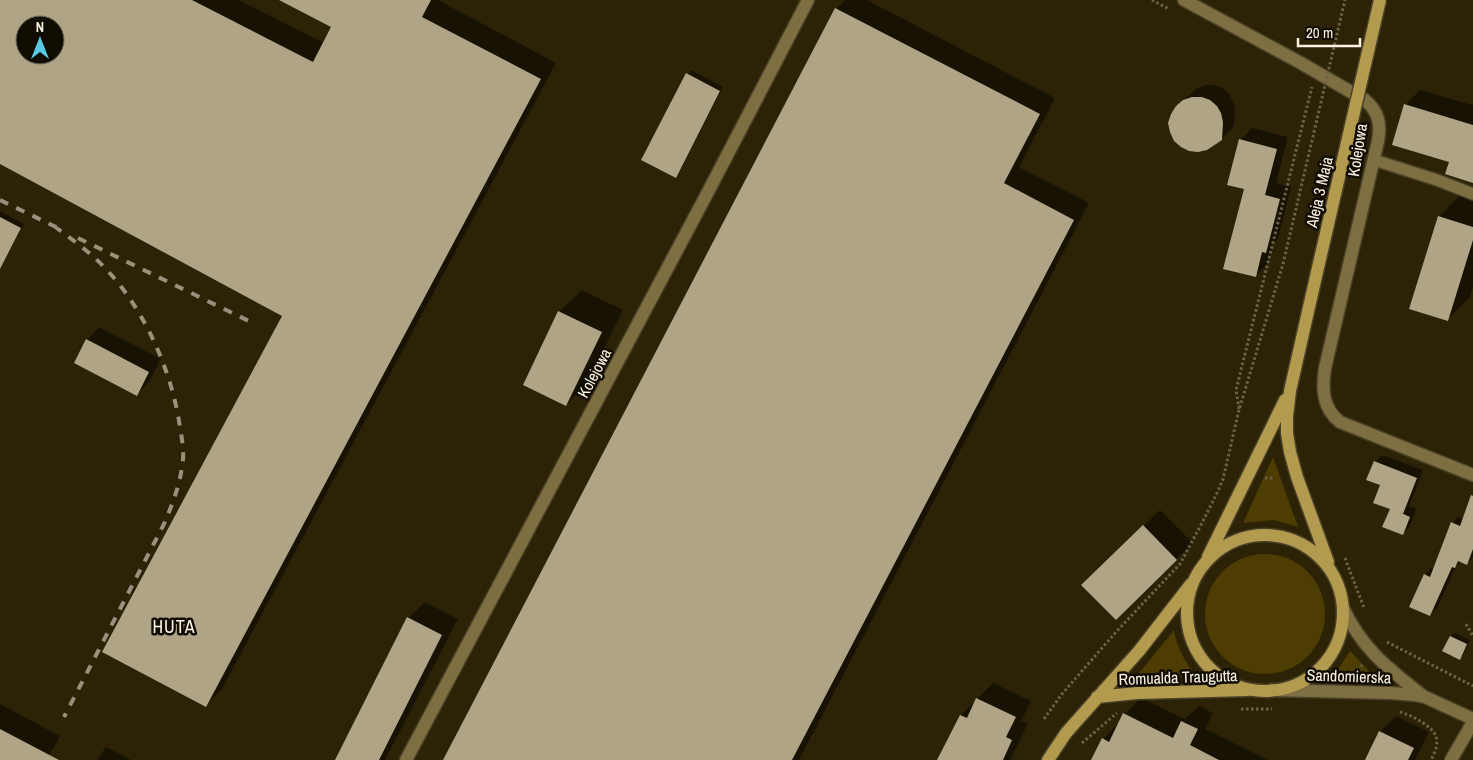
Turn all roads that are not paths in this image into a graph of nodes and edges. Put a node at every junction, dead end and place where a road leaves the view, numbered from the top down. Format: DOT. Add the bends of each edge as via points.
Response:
graph roads {
  1 [pos="808,0"];
  2 [pos="1184,0"];
  3 [pos="1380,0"];
  4 [pos="1374,160"];
  5 [pos="1473,194"];
  6 [pos="1290,391"];
  7 [pos="1473,475"];
  8 [pos="1207,558"];
  9 [pos="1330,570"];
  10 [pos="1196,579"];
  11 [pos="1343,608"];
  12 [pos="1265,690"];
  13 [pos="1097,697"];
  14 [pos="1425,697"];
  15 [pos="1473,720"];
  16 [pos="406,760"];
  17 [pos="1048,760"];
  18 [pos="1451,760"];
  1 -- 16 [label="street, Kolejowa"];
  2 -- 4 [label="street, Kolejowa" via="1365,100 1377,113 1379,121"];
  3 -- 6 [label="main road, Aleja 3 Maja, bridge"];
  4 -- 5 [label="lane"];
  4 -- 7 [label="street, Kolejowa" via="1326,368 1324,397 1329,411 1340,422"];
  6 -- 8 [label="main road, Aleja 3 Maja"];
  6 -- 9 [label="main road, Aleja 3 Maja" via="1287,424 1290,452"];
  8 -- 9 [label="main road" via="1249,536 1272,535 1295,541 1315,552"];
  8 -- 10 [label="main road"];
  9 -- 11 [label="main road" via="1340,590"];
  10 -- 12 [label="main road" via="1189,601 1188,624 1201,656 1226,680"];
  10 -- 13 [label="main road, Romualda Traugutta"];
  11 -- 12 [label="main road" via="1340,636 1322,666 1294,685"];
  11 -- 14 [label="street, Sandomierska" via="1356,633 1372,652"];
  12 -- 13 [label="main road, Romualda Traugutta" via="1154,692"];
  12 -- 14 [label="street, Sandomierska" via="1391,692"];
  13 -- 17 [label="main road, Romualda Traugutta"];
  14 -- 15 [label="street, Sandomierska"];
  15 -- 18 [label="street"];
}
